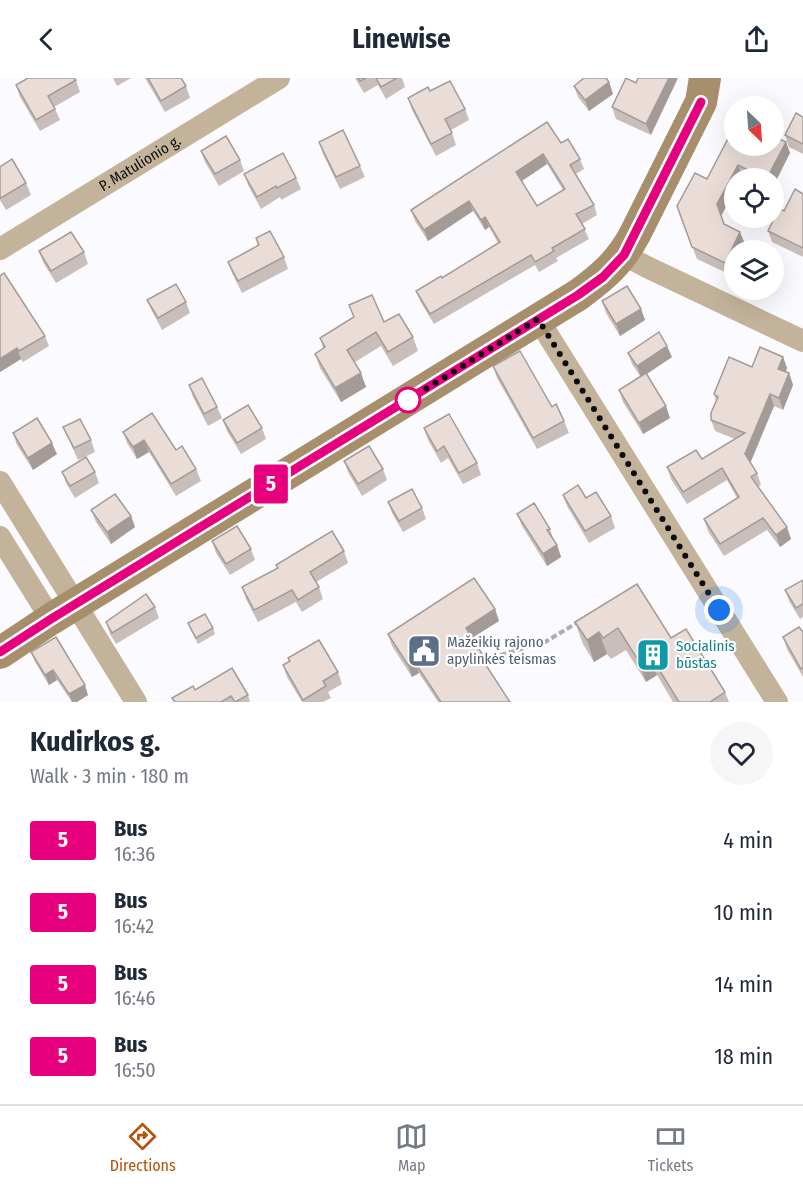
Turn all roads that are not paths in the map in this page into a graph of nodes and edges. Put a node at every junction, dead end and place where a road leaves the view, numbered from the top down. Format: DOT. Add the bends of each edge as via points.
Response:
graph roads {
  1 [pos="279,78"];
  2 [pos="730,78"];
  3 [pos="703,90"];
  4 [pos="0,249"];
  5 [pos="624,255"];
  6 [pos="538,319"];
  7 [pos="803,341"];
  8 [pos="0,482"];
  9 [pos="0,537"];
  10 [pos="63,611"];
  11 [pos="0,652"];
  12 [pos="136,702"];
  13 [pos="777,702"];
  1 -- 4 [label="street, P. Matulionio g."];
  2 -- 3 [label="main road"];
  3 -- 5 [label="main road"];
  5 -- 6 [label="main road" via="603,277"];
  5 -- 7 [label="street"];
  6 -- 10 [label="main road"];
  6 -- 13 [label="street"];
  8 -- 10 [label="street"];
  9 -- 10 [label="street"];
  10 -- 11 [label="main road"];
  10 -- 12 [label="street"];
}
